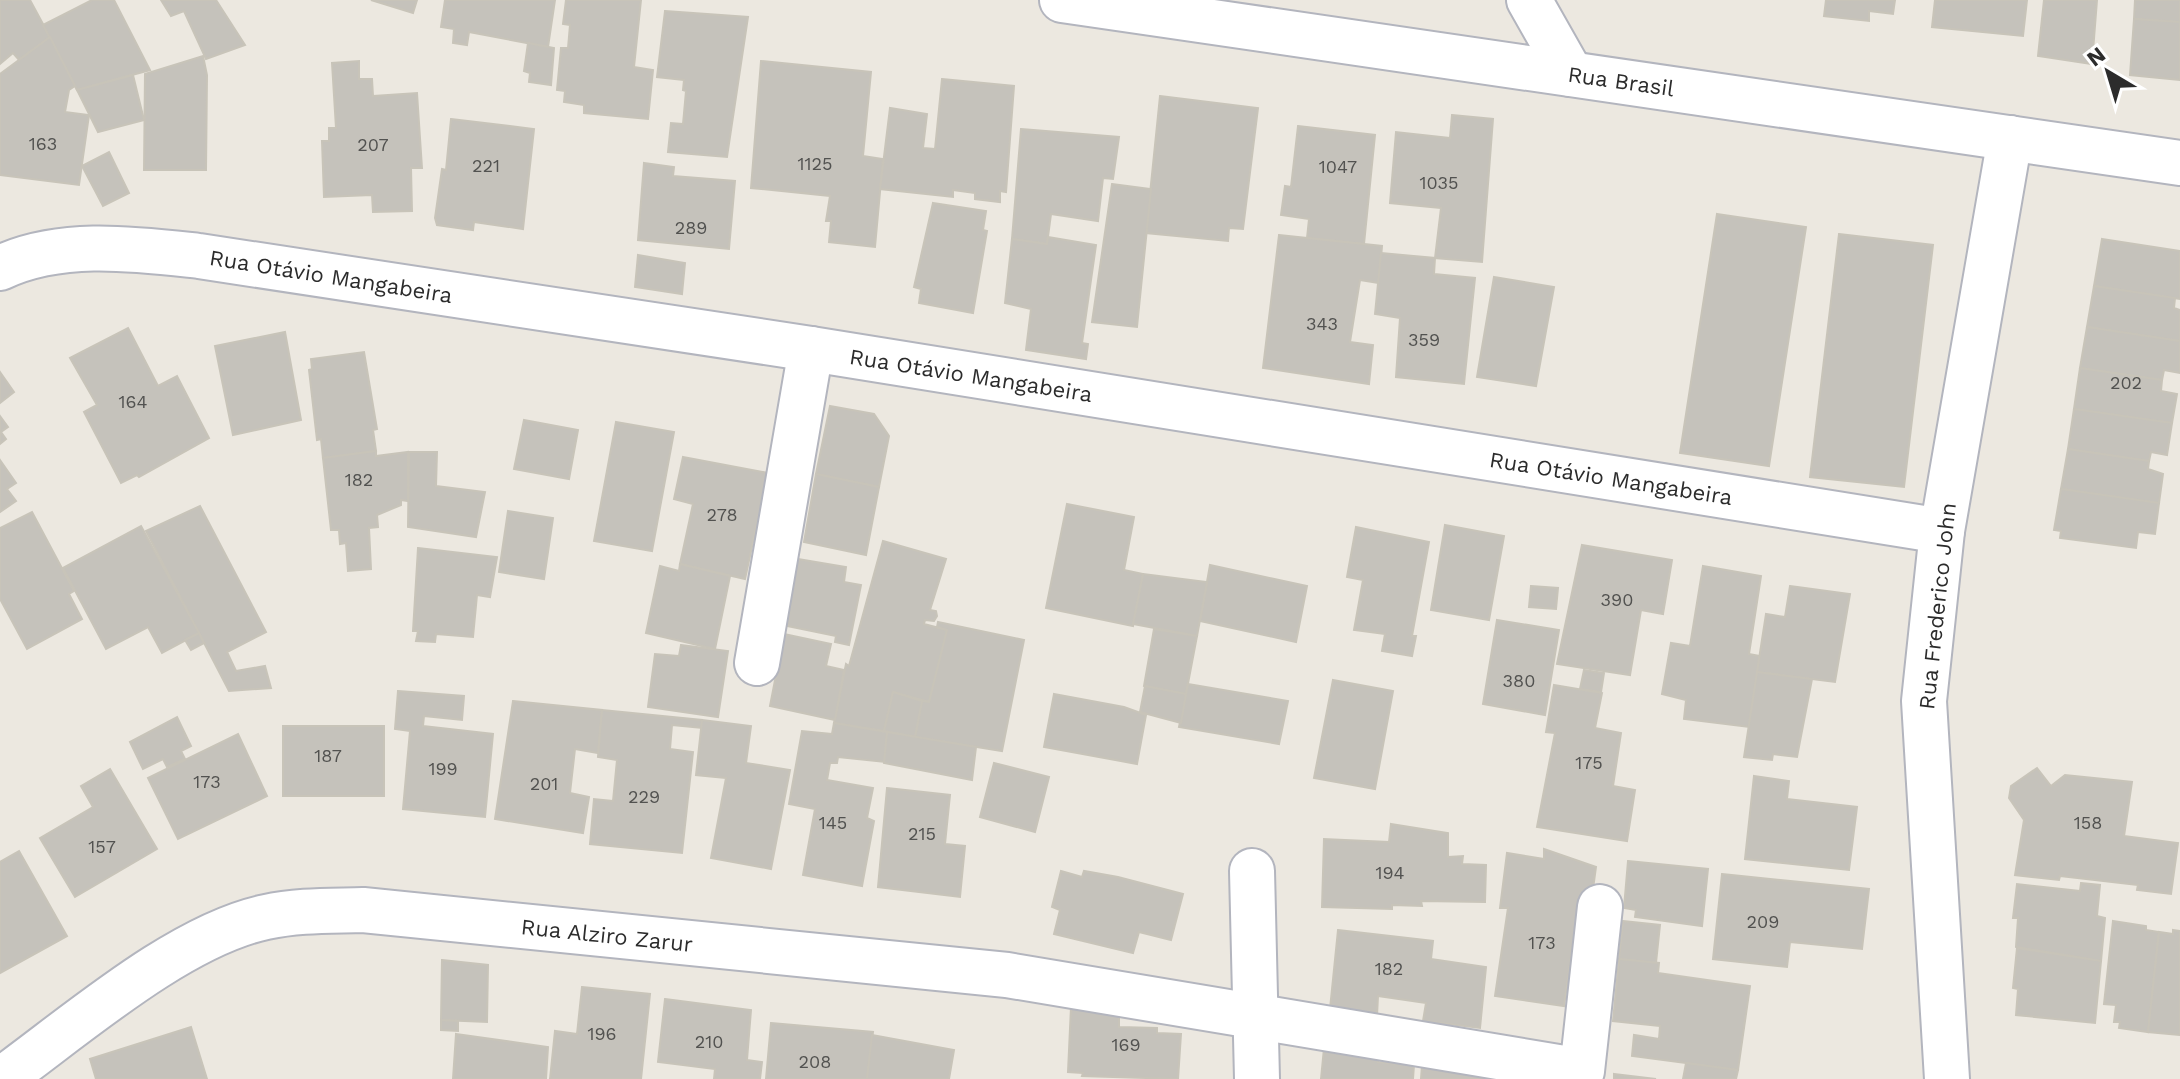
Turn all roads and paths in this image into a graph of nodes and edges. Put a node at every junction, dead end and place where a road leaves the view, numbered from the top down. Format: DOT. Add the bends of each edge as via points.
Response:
graph roads {
  1 [pos="1062,0"];
  2 [pos="1529,0"];
  3 [pos="1571,74"];
  4 [pos="2010,138"];
  5 [pos="2180,163"];
  6 [pos="0,268"];
  7 [pos="811,349"];
  8 [pos="1942,531"];
  9 [pos="757,663"];
  10 [pos="1252,871"];
  11 [pos="1600,907"];
  12 [pos="1255,1017"];
  13 [pos="1954,1078"];
  14 [pos="2,1079"];
  15 [pos="1257,1079"];
  1 -- 3 [label="street, Rua Brasil"];
  2 -- 3 [label="street"];
  3 -- 4 [label="street, Rua Brasil"];
  4 -- 5 [label="street, Rua Brasil"];
  4 -- 8 [label="street, Rua Frederico John"];
  6 -- 7 [label="street, Rua Otávio Mangabeira" via="62,252 122,247"];
  7 -- 8 [label="street, Rua Otávio Mangabeira"];
  7 -- 9 [label="street"];
  8 -- 13 [label="street, Rua Frederico John" via="1924,701"];
  10 -- 12 [label="street"];
  11 -- 12 [label="street, Rua Alziro Zarur" via="1582,1071"];
  12 -- 14 [label="street, Rua Alziro Zarur" via="1007,975 363,910 306,911 221,931 177,955"];
  12 -- 15 [label="street"];
}
